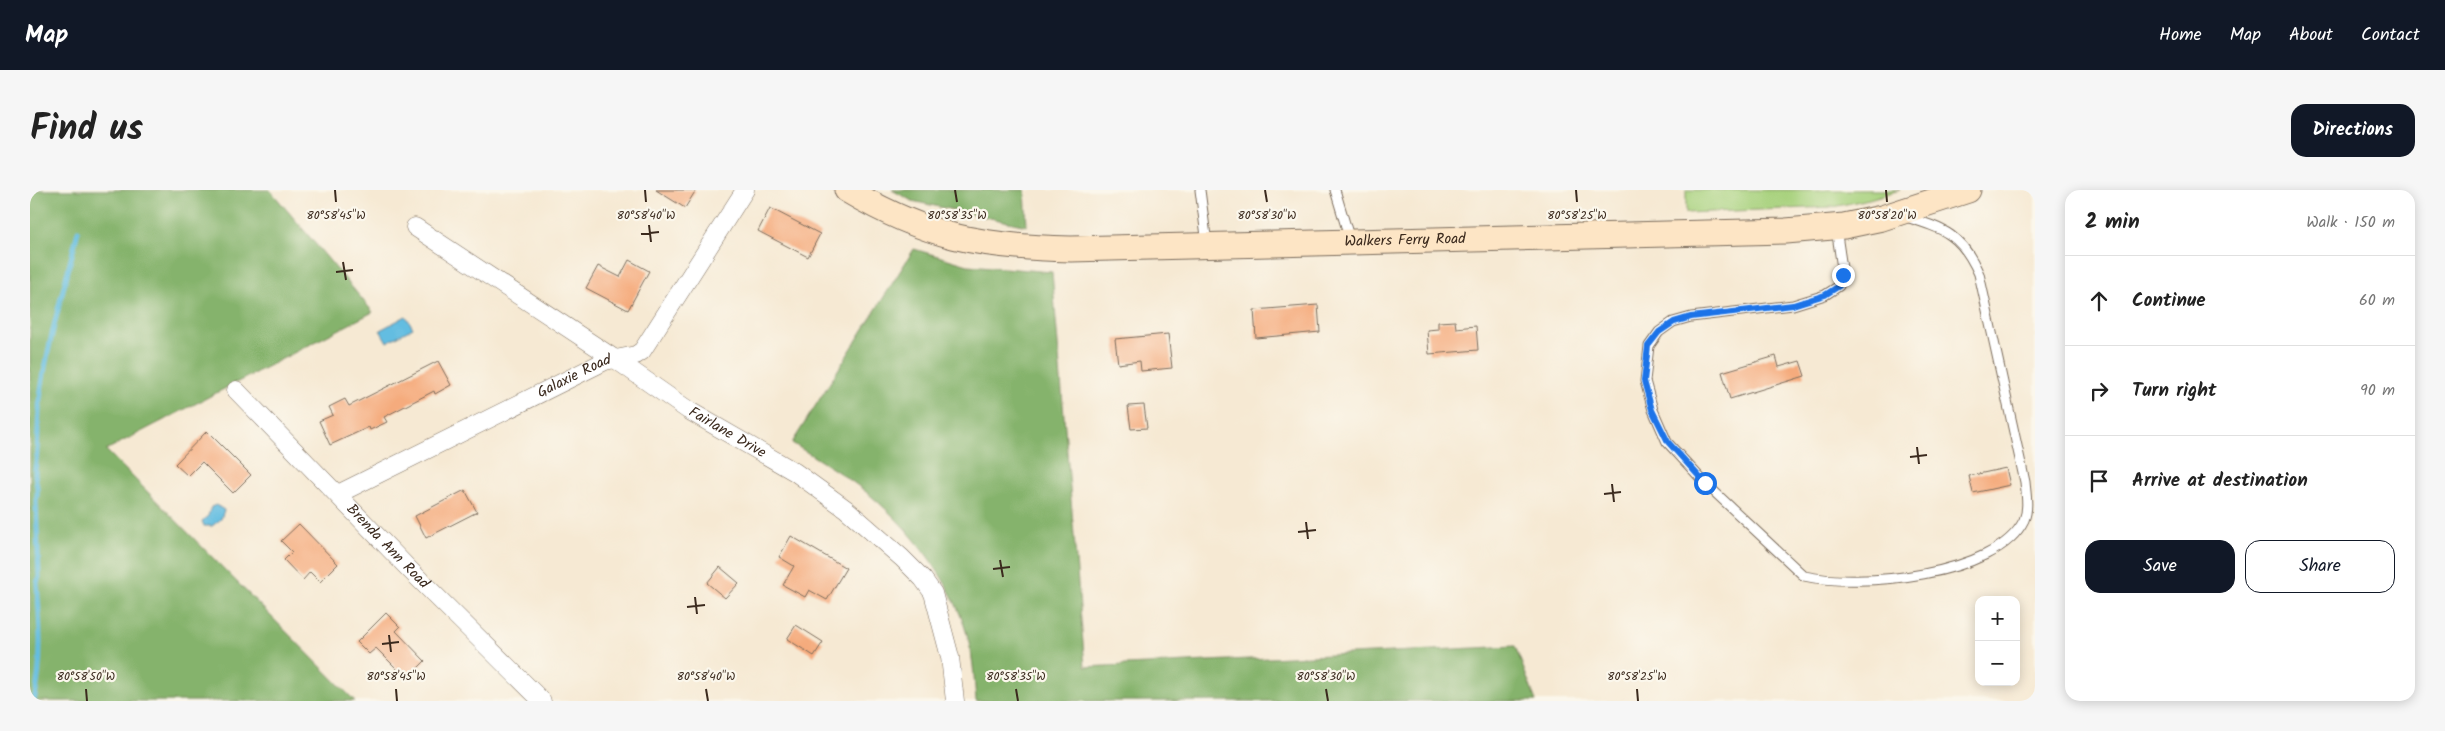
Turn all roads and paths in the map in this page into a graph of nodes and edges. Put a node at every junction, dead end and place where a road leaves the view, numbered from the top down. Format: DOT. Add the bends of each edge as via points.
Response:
graph roads {
  1 [pos="745,190"];
  2 [pos="847,190"];
  3 [pos="1200,190"];
  4 [pos="1335,190"];
  5 [pos="1968,190"];
  6 [pos="1896,214"];
  7 [pos="415,227"];
  8 [pos="1836,227"];
  9 [pos="1350,242"];
  10 [pos="1208,247"];
  11 [pos="615,359"];
  12 [pos="236,390"];
  13 [pos="338,494"];
  14 [pos="542,701"];
  15 [pos="955,701"];
  1 -- 11 [label="street, Galaxie Road" via="647,344 636,355"];
  2 -- 10 [label="street, Walkers Ferry Road" via="896,217 942,235 977,243 1016,248 1071,249"];
  3 -- 10 [label="lane"];
  4 -- 9 [label="lane"];
  5 -- 6 [label="street, Walkers Ferry Road"];
  6 -- 8 [label="street, Walkers Ferry Road"];
  6 -- 8 [label="lane" via="1940,229 1960,241 1971,257 1978,274 2025,482 2027,509 2020,526 1992,550 1969,563 1902,579 1824,581 1804,576 1712,490 1668,442 1652,410 1644,381 1648,346 1659,332 1674,322 1691,317 1793,305 1825,295 1839,286 1843,275"];
  7 -- 11 [label="street, Fairlane Drive"];
  8 -- 9 [label="street, Walkers Ferry Road"];
  9 -- 10 [label="street, Walkers Ferry Road"];
  11 -- 13 [label="street, Galaxie Road" via="542,391"];
  11 -- 15 [label="street, Fairlane Drive" via="688,410 795,472 846,509 923,579 933,593 940,616 950,657"];
  12 -- 13 [label="street, Brenda Ann Road"];
  13 -- 14 [label="street, Brenda Ann Road"];
}
